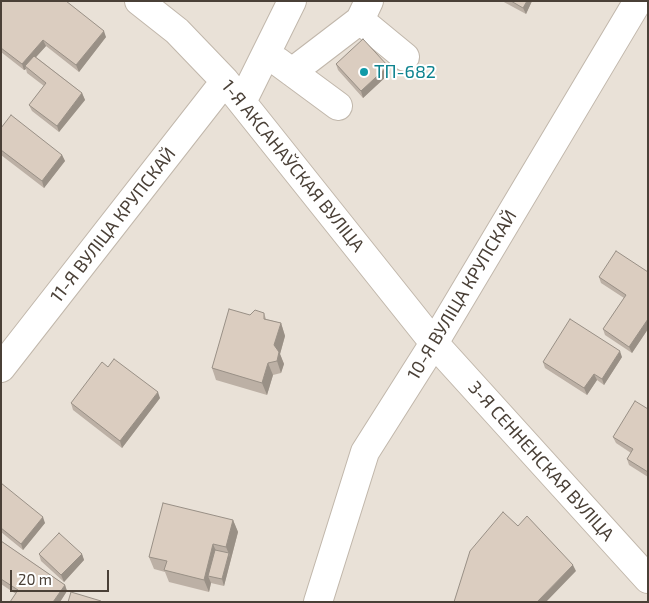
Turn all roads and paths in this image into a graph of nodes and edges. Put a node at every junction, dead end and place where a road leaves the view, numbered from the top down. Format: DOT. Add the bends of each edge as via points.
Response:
graph roads {
  1 [pos="139,1"];
  2 [pos="292,1"];
  3 [pos="638,1"];
  4 [pos="365,10"];
  5 [pos="266,53"];
  6 [pos="405,57"];
  7 [pos="292,72"];
  8 [pos="225,81"];
  9 [pos="242,102"];
  10 [pos="338,106"];
  11 [pos="434,343"];
  12 [pos="1,368"];
  13 [pos="648,579"];
  14 [pos="318,602"];
  1 -- 8 [label="street, 1-Я АКСАНАЎСКАЯ ВУЛІЦА" via="177,31"];
  2 -- 5 [label="street"];
  3 -- 11 [label="street, 10-Я ВУЛІЦА КРУПСКАЙ"];
  4 -- 6 [label="street"];
  4 -- 7 [label="street"];
  5 -- 7 [label="street"];
  5 -- 9 [label="street"];
  7 -- 10 [label="street"];
  8 -- 9 [label="street, 1-Я АКСАНАЎСКАЯ ВУЛІЦА"];
  8 -- 12 [label="street, 11-Я ВУЛІЦА КРУПСКАЙ"];
  9 -- 11 [label="street, 1-Я АКСАНАЎСКАЯ ВУЛІЦА"];
  11 -- 13 [label="street, 3-Я СЕННЕНСКАЯ ВУЛІЦА"];
  11 -- 14 [label="street, 10-Я ВУЛІЦА КРУПСКАЙ" via="365,452"];
}
